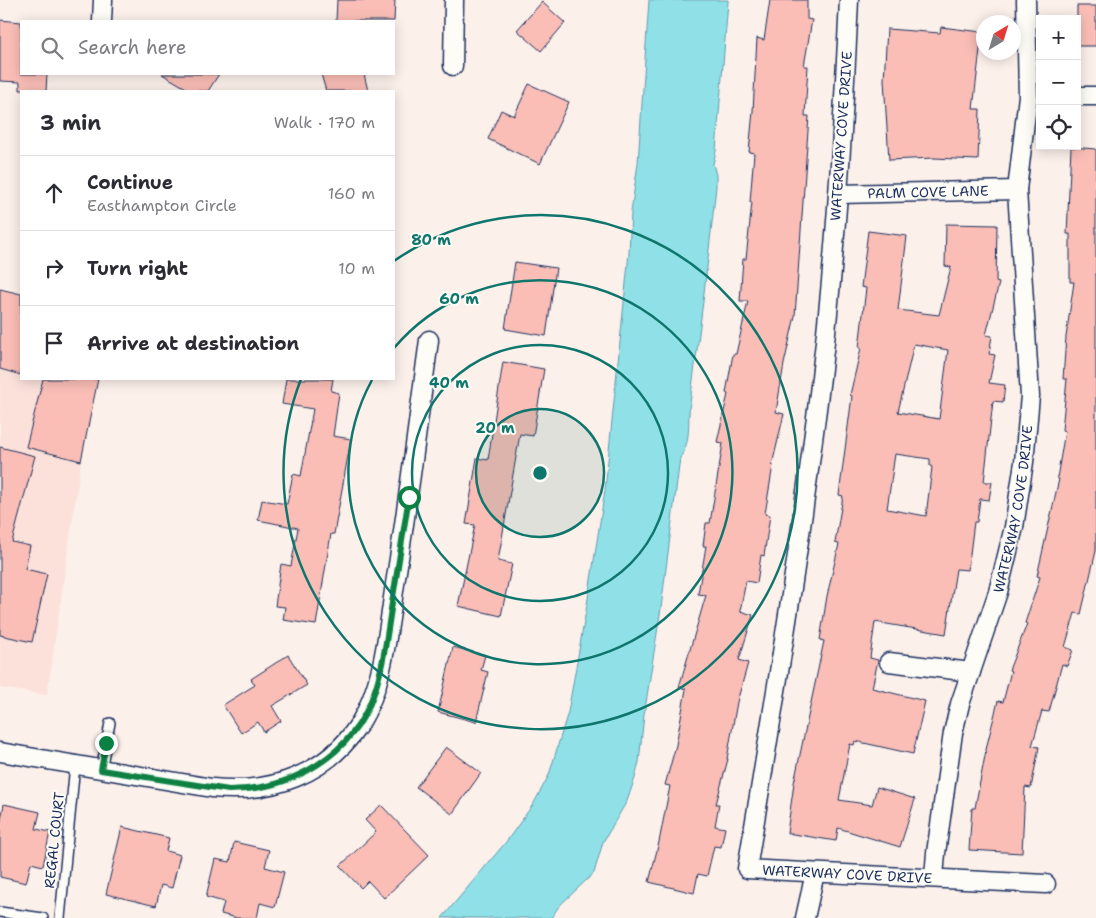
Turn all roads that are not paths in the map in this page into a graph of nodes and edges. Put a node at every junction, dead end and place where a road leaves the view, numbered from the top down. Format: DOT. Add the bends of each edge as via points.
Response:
graph roads {
  1 [pos="103,0"];
  2 [pos="454,0"];
  3 [pos="849,0"];
  4 [pos="1026,0"];
  5 [pos="102,20"];
  6 [pos="452,66"];
  7 [pos="1034,96"];
  8 [pos="1081,96"];
  9 [pos="1096,96"];
  10 [pos="1017,190"];
  11 [pos="838,194"];
  12 [pos="429,340"];
  13 [pos="889,662"];
  14 [pos="971,672"];
  15 [pos="110,723"];
  16 [pos="0,752"];
  17 [pos="75,765"];
  18 [pos="101,770"];
  19 [pos="815,873"];
  20 [pos="934,877"];
  21 [pos="1046,884"];
  22 [pos="0,912"];
  23 [pos="43,918"];
  24 [pos="60,918"];
  25 [pos="805,918"];
  1 -- 5 [label="street"];
  2 -- 6 [label="street"];
  3 -- 11 [label="street, WATERWAY COVE DRIVE"];
  4 -- 7 [label="street, WATERWAY COVE DRIVE"];
  7 -- 10 [label="street, WATERWAY COVE DRIVE"];
  8 -- 9 [label="street"];
  10 -- 11 [label="street, PALM COVE LANE"];
  10 -- 14 [label="street, WATERWAY COVE DRIVE" via="1030,396 1024,462 1014,527 998,592"];
  11 -- 19 [label="street, WATERWAY COVE DRIVE" via="801,538 746,869"];
  12 -- 18 [label="street" via="409,497 379,678 367,710 349,738 310,771 279,784 246,790 212,788"];
  13 -- 14 [label="street"];
  14 -- 20 [label="street, WATERWAY COVE DRIVE" via="953,733"];
  15 -- 18 [label="lane"];
  16 -- 17 [label="street"];
  17 -- 18 [label="street"];
  17 -- 24 [label="lane, REGAL COURT"];
  19 -- 20 [label="street, WATERWAY COVE DRIVE"];
  19 -- 25 [label="street"];
  20 -- 21 [label="street"];
  22 -- 23 [label="lane"];
}
